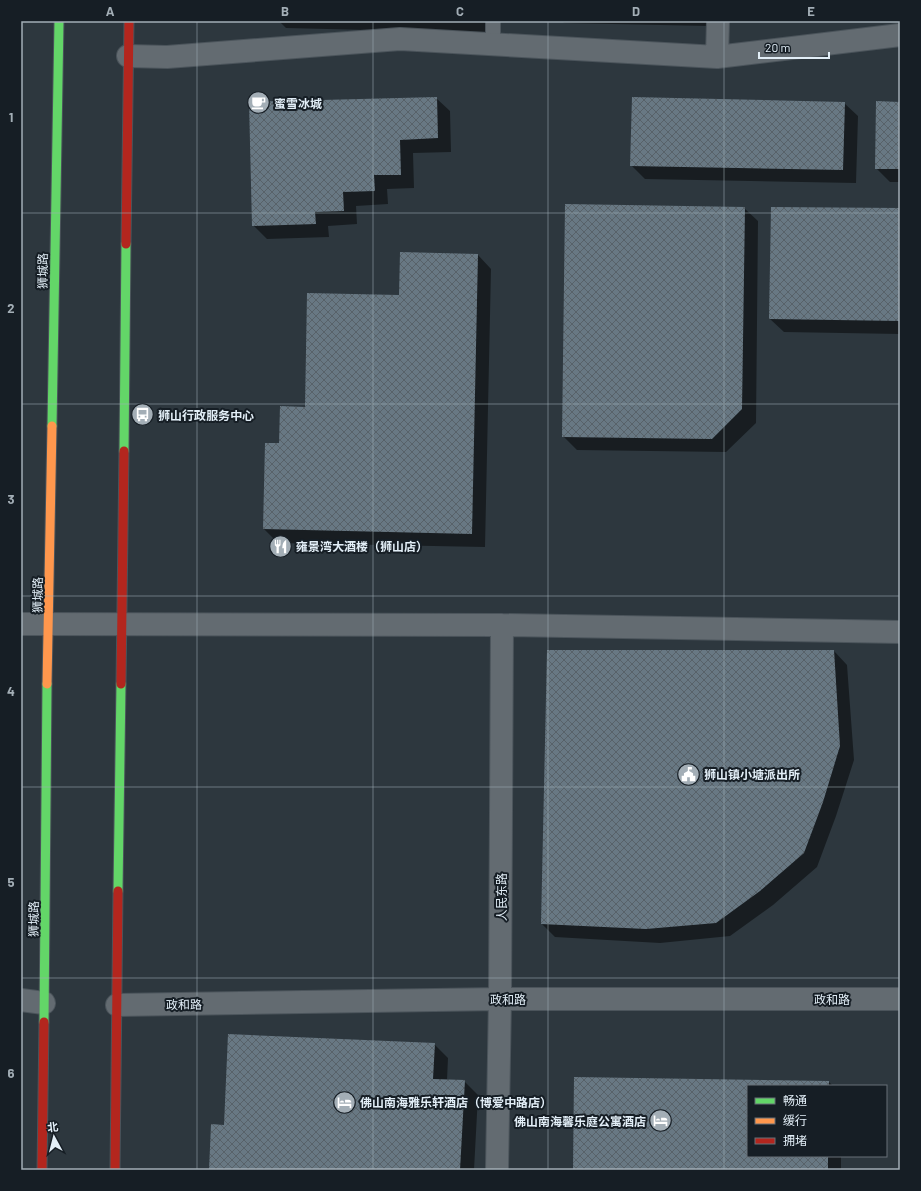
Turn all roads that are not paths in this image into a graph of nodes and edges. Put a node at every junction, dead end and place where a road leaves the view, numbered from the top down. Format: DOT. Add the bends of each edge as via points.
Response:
graph roads {
  1 [pos="59,21"];
  2 [pos="129,21"];
  3 [pos="494,21"];
  4 [pos="718,21"];
  5 [pos="900,35"];
  6 [pos="493,45"];
  7 [pos="128,56"];
  8 [pos="717,58"];
  9 [pos="21,624"];
  10 [pos="121,624"];
  11 [pos="48,625"];
  12 [pos="502,625"];
  13 [pos="900,632"];
  14 [pos="500,999"];
  15 [pos="900,999"];
  16 [pos="21,1000"];
  17 [pos="44,1003"];
  18 [pos="117,1005"];
  19 [pos="42,1170"];
  20 [pos="115,1170"];
  21 [pos="497,1170"];
  1 -- 11 [label="street, 狮城路"];
  2 -- 7 [label="street"];
  3 -- 6 [label="lane"];
  4 -- 8 [label="street"];
  5 -- 8 [label="street"];
  6 -- 7 [label="street" via="400,39 167,57"];
  6 -- 8 [label="street"];
  7 -- 10 [label="street"];
  9 -- 11 [label="street"];
  10 -- 11 [label="street"];
  10 -- 12 [label="street"];
  10 -- 18 [label="street"];
  11 -- 17 [label="street, 狮城路"];
  12 -- 13 [label="street"];
  12 -- 14 [label="street, 人民东路"];
  14 -- 15 [label="street, 政和路"];
  14 -- 18 [label="street, 政和路"];
  14 -- 21 [label="street, 人民东路"];
  16 -- 17 [label="street"];
  17 -- 19 [label="street, 狮城路"];
  18 -- 20 [label="street"];
}
